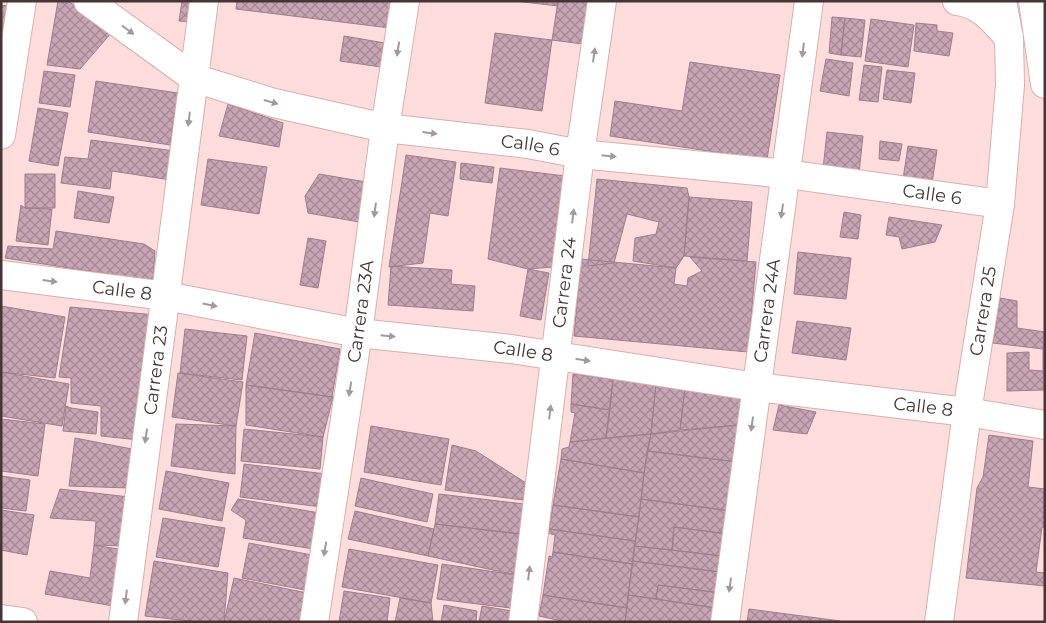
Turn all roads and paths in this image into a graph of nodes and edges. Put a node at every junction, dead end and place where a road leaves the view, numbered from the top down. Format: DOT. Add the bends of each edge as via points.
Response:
graph roads {
  1 [pos="22,1"];
  2 [pos="88,1"];
  3 [pos="204,1"];
  4 [pos="405,1"];
  5 [pos="602,1"];
  6 [pos="809,1"];
  7 [pos="957,1"];
  8 [pos="1002,1"];
  9 [pos="1033,1"];
  10 [pos="1009,38"];
  11 [pos="194,78"];
  12 [pos="1045,84"];
  13 [pos="385,128"];
  14 [pos="1,135"];
  15 [pos="580,154"];
  16 [pos="787,174"];
  17 [pos="1000,204"];
  18 [pos="1,275"];
  19 [pos="166,296"];
  20 [pos="358,333"];
  21 [pos="557,356"];
  22 [pos="757,387"];
  23 [pos="967,412"];
  24 [pos="1045,425"];
  25 [pos="1,619"];
  26 [pos="23,622"];
  27 [pos="123,622"];
  28 [pos="314,622"];
  29 [pos="523,622"];
  30 [pos="725,622"];
  31 [pos="939,622"];
  1 -- 14 [label="street"];
  2 -- 11 [label="street, Calle 6, one-way"];
  3 -- 11 [label="street, Carrera 23"];
  4 -- 13 [label="street, Carrera 23A, one-way"];
  15 -- 5 [label="street, Carrera 24, one-way"];
  6 -- 16 [label="street, Carrera 24A, one-way"];
  7 -- 10 [label="street" via="989,15"];
  8 -- 10 [label="street, Carrera 25"];
  9 -- 12 [label="street"];
  10 -- 17 [label="street, Carrera 25" via="1010,85"];
  11 -- 13 [label="street, Calle 6, one-way" via="274,103"];
  11 -- 19 [label="street, Carrera 23, one-way"];
  13 -- 15 [label="street, Calle 6, one-way" via="528,144"];
  13 -- 20 [label="street, Carrera 23A, one-way"];
  15 -- 16 [label="street, Calle 6, one-way"];
  21 -- 15 [label="street, Carrera 24, one-way"];
  16 -- 17 [label="street, Calle 6"];
  16 -- 22 [label="street, Carrera 24A, one-way"];
  17 -- 23 [label="street, Carrera 25"];
  18 -- 19 [label="street, Calle 8, one-way"];
  19 -- 20 [label="street, Calle 8, one-way"];
  19 -- 27 [label="street, Carrera 23, one-way"];
  20 -- 21 [label="street, Calle 8, one-way"];
  20 -- 28 [label="street, Carrera 23A, one-way"];
  21 -- 22 [label="street, Calle 8, one-way"];
  29 -- 21 [label="street, Carrera 24, one-way"];
  22 -- 23 [label="street, Calle 8"];
  22 -- 30 [label="street, Carrera 24A, one-way"];
  23 -- 24 [label="street, Calle 8"];
  23 -- 31 [label="street, Carrera 25"];
  25 -- 26 [label="street"];
}
